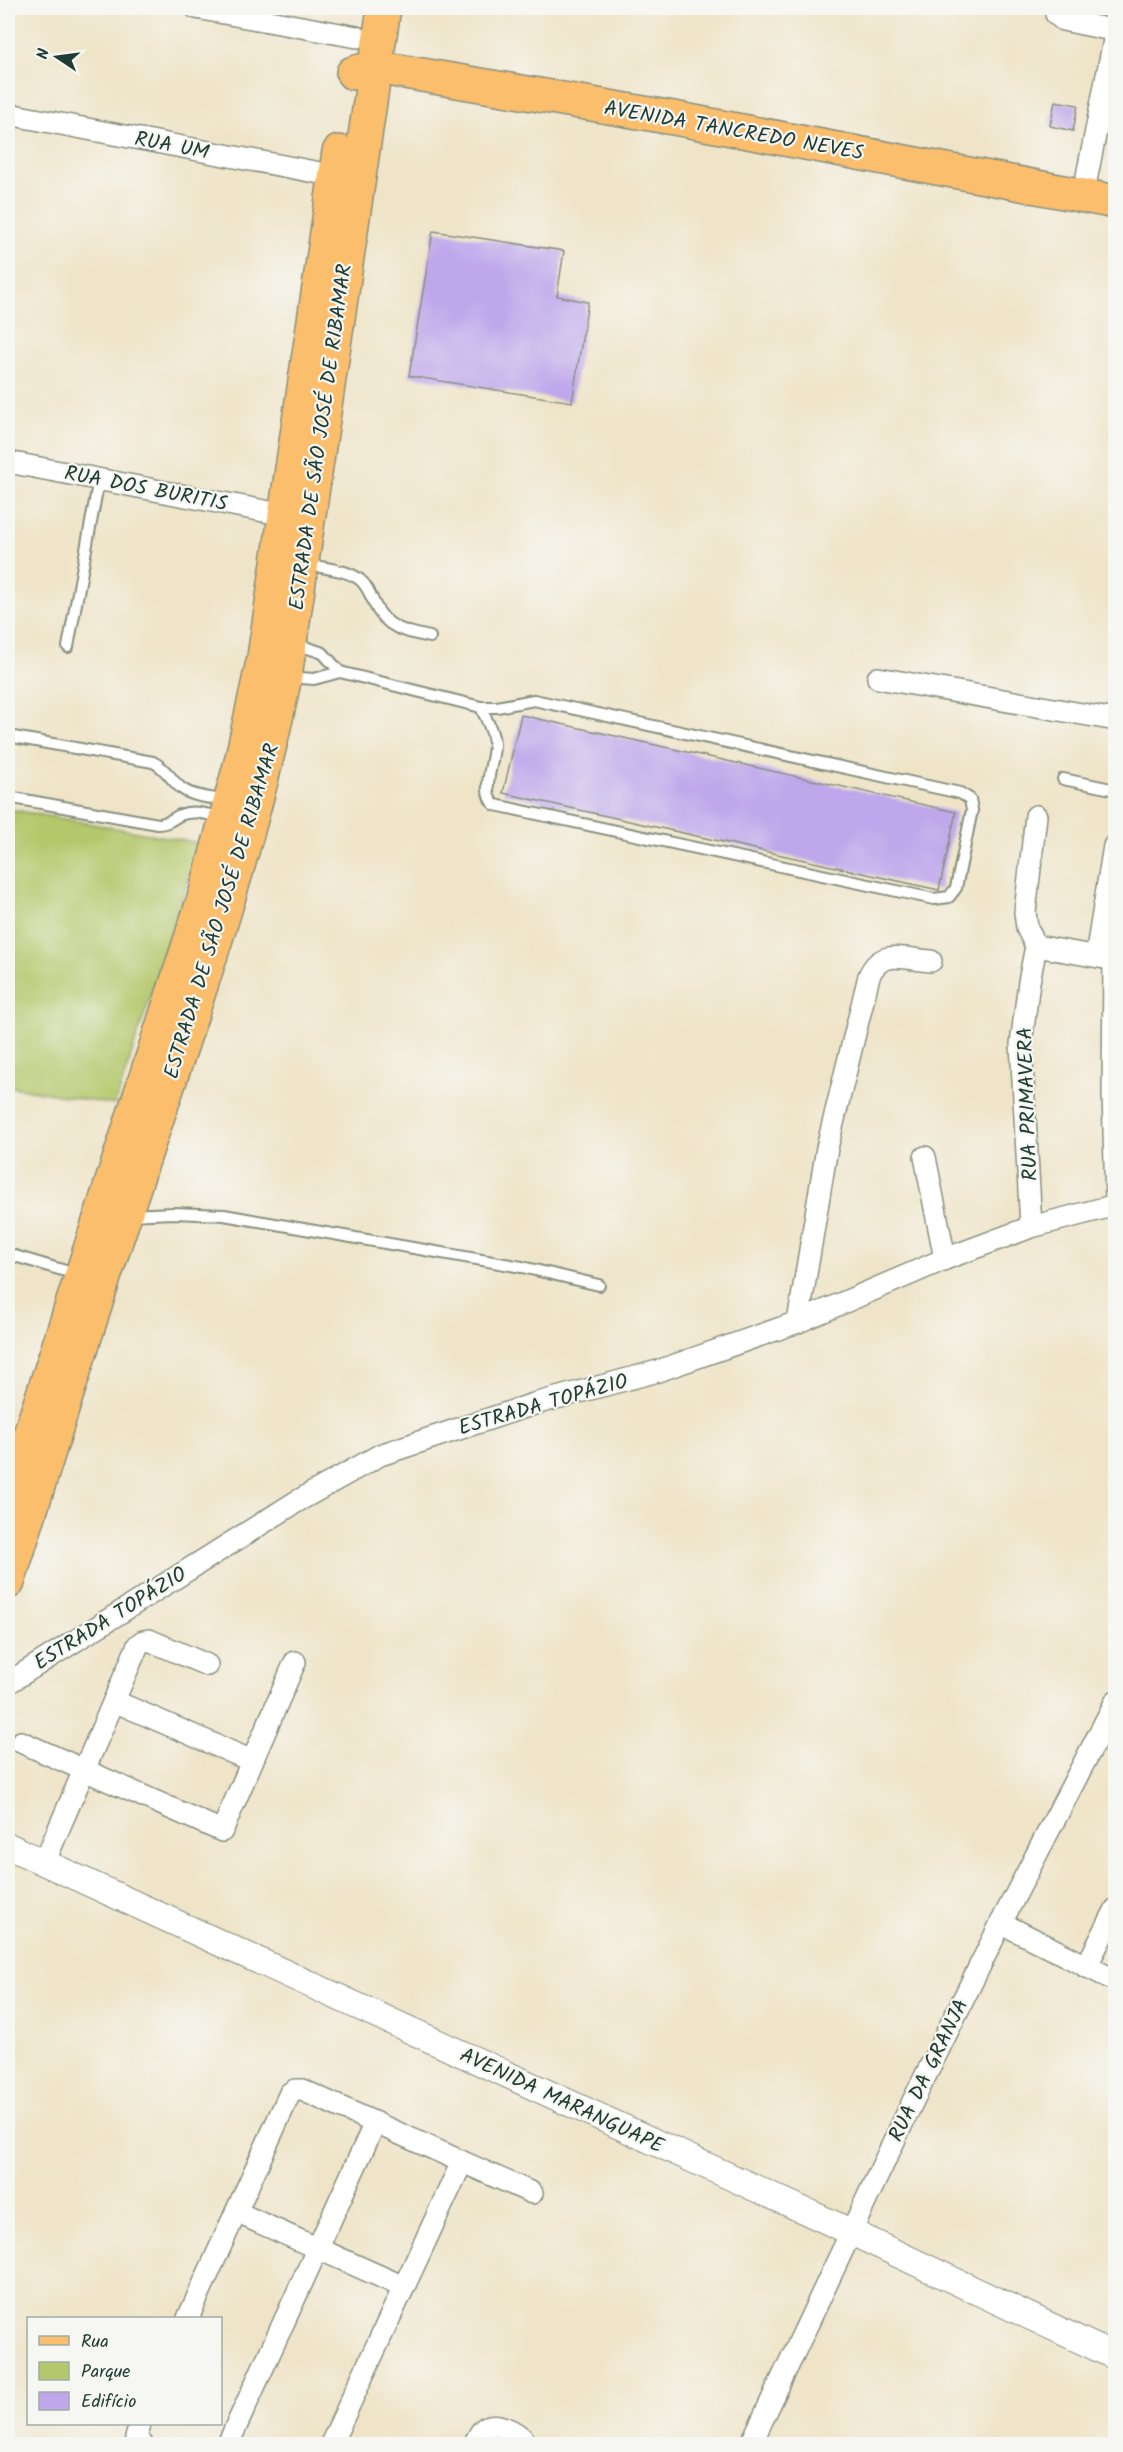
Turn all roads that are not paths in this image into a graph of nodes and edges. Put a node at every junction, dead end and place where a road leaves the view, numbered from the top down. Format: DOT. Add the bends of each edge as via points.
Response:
graph roads {
  1 [pos="205,8"];
  2 [pos="384,8"];
  3 [pos="1056,8"];
  4 [pos="359,22"];
  5 [pos="363,70"];
  6 [pos="8,114"];
  7 [pos="336,176"];
  8 [pos="1083,196"];
  9 [pos="1116,202"];
  10 [pos="8,462"];
  11 [pos="99,479"];
  12 [pos="285,514"];
  13 [pos="302,563"];
  14 [pos="430,637"];
  15 [pos="290,642"];
  16 [pos="68,647"];
  17 [pos="340,672"];
  18 [pos="285,676"];
  19 [pos="878,678"];
  20 [pos="481,707"];
  21 [pos="1116,720"];
  22 [pos="8,736"];
  23 [pos="1063,779"];
  24 [pos="1116,790"];
  25 [pos="8,797"];
  26 [pos="228,810"];
  27 [pos="1036,816"];
  28 [pos="1114,846"];
  29 [pos="1036,946"];
  30 [pos="1109,959"];
  31 [pos="931,961"];
  32 [pos="926,1157"];
  33 [pos="1116,1199"];
  34 [pos="1116,1205"];
  35 [pos="124,1216"];
  36 [pos="1031,1227"];
  37 [pos="8,1254"];
  38 [pos="945,1259"];
  39 [pos="80,1275"];
  40 [pos="599,1285"];
  41 [pos="798,1322"];
  42 [pos="9,1494"];
  43 [pos="8,1582"];
  44 [pos="295,1662"];
  45 [pos="207,1665"];
  46 [pos="8,1683"];
  47 [pos="114,1701"];
  48 [pos="1115,1703"];
  49 [pos="21,1742"];
  50 [pos="252,1761"];
  51 [pos="84,1770"];
  52 [pos="8,1846"];
  53 [pos="44,1863"];
  54 [pos="1116,1909"];
  55 [pos="1001,1923"];
  56 [pos="1086,1967"];
  57 [pos="1116,1981"];
  58 [pos="375,2123"];
  59 [pos="462,2162"];
  60 [pos="532,2193"];
  61 [pos="236,2212"];
  62 [pos="851,2232"];
  63 [pos="318,2248"];
  64 [pos="404,2287"];
  65 [pos="189,2317"];
  66 [pos="1116,2357"];
  67 [pos="140,2425"];
  68 [pos="142,2445"];
  69 [pos="228,2445"];
  70 [pos="331,2445"];
  71 [pos="474,2445"];
  72 [pos="526,2445"];
  73 [pos="751,2445"];
  1 -- 4 [label="street"];
  2 -- 5 [label="main road, ESTRADA DE SÃO JOSÉ DE RIBAMAR"];
  3 -- 8 [label="street" via="1056,14 1063,20 1113,33"];
  4 -- 5 [label="main road, ESTRADA DE SÃO JOSÉ DE RIBAMAR"];
  5 -- 7 [label="main road, ESTRADA DE SÃO JOSÉ DE RIBAMAR"];
  5 -- 8 [label="main road, AVENIDA TANCREDO NEVES" via="679,119"];
  5 -- 13 [label="main road, ESTRADA DE SÃO JOSÉ DE RIBAMAR"];
  6 -- 7 [label="street, RUA UM"];
  7 -- 12 [label="main road, ESTRADA DE SÃO JOSÉ DE RIBAMAR"];
  8 -- 9 [label="main road, AVENIDA TANCREDO NEVES"];
  10 -- 11 [label="street, RUA DOS BURITIS"];
  11 -- 12 [label="street, RUA DOS BURITIS"];
  11 -- 16 [label="lane"];
  12 -- 26 [label="main road, ESTRADA DE SÃO JOSÉ DE RIBAMAR" via="264,657"];
  13 -- 14 [label="lane" via="351,574 367,588 384,620 401,631"];
  13 -- 15 [label="main road, ESTRADA DE SÃO JOSÉ DE RIBAMAR"];
  15 -- 17 [label="lane" via="322,653"];
  15 -- 18 [label="main road, ESTRADA DE SÃO JOSÉ DE RIBAMAR"];
  17 -- 18 [label="lane" via="314,679"];
  17 -- 20 [label="lane"];
  18 -- 35 [label="main road, ESTRADA DE SÃO JOSÉ DE RIBAMAR" via="266,769 232,888"];
  19 -- 21 [label="street"];
  20 -- 20 [label="lane" via="493,732 488,793 489,801 495,805 934,899 949,897 956,888 972,810 970,799 960,793 534,700"];
  22 -- 26 [label="lane" via="153,762 162,766 180,788"];
  23 -- 24 [label="lane"];
  25 -- 26 [label="lane" via="158,824 179,815"];
  26 -- 39 [label="main road, ESTRADA DE SÃO JOSÉ DE RIBAMAR" via="165,1019"];
  27 -- 29 [label="street" via="1025,912 1027,928"];
  28 -- 30 [label="street"];
  29 -- 30 [label="street"];
  29 -- 36 [label="street, RUA PRIMAVERA" via="1021,1044"];
  30 -- 33 [label="street"];
  31 -- 41 [label="street" via="884,957 874,964 869,976 827,1148"];
  32 -- 38 [label="street"];
  34 -- 36 [label="street, ESTRADA TOPÁZIO"];
  35 -- 40 [label="lane" via="224,1215 522,1267"];
  35 -- 43 [label="main road, ESTRADA DE SÃO JOSÉ DE RIBAMAR"];
  36 -- 38 [label="street, ESTRADA TOPÁZIO"];
  37 -- 39 [label="lane"];
  38 -- 41 [label="street, ESTRADA TOPÁZIO"];
  39 -- 42 [label="main road, ESTRADA DE SÃO JOSÉ DE RIBAMAR"];
  41 -- 46 [label="street, ESTRADA TOPÁZIO" via="658,1371 534,1404 380,1455 296,1502"];
  44 -- 50 [label="street"];
  45 -- 47 [label="street" via="149,1640 143,1641"];
  47 -- 50 [label="street"];
  47 -- 51 [label="street"];
  48 -- 55 [label="street, RUA DA GRANJA"];
  49 -- 51 [label="street"];
  50 -- 51 [label="street" via="222,1831"];
  51 -- 53 [label="street"];
  52 -- 53 [label="street, AVENIDA MARANGUAPE"];
  53 -- 62 [label="street, AVENIDA MARANGUAPE"];
  54 -- 56 [label="street"];
  55 -- 56 [label="street"];
  55 -- 62 [label="street, RUA DA GRANJA"];
  56 -- 57 [label="street"];
  58 -- 59 [label="street"];
  58 -- 61 [label="street" via="302,2090 290,2093"];
  58 -- 63 [label="street"];
  59 -- 60 [label="street"];
  59 -- 64 [label="street"];
  61 -- 63 [label="street"];
  61 -- 65 [label="street"];
  62 -- 66 [label="street, AVENIDA MARANGUAPE"];
  62 -- 73 [label="street, RUA DA GRANJA"];
  63 -- 64 [label="street"];
  63 -- 69 [label="street"];
  64 -- 70 [label="street"];
  67 -- 68 [label="street" via="136,2438"];
  71 -- 72 [label="street" via="490,2425 520,2435"];
}
